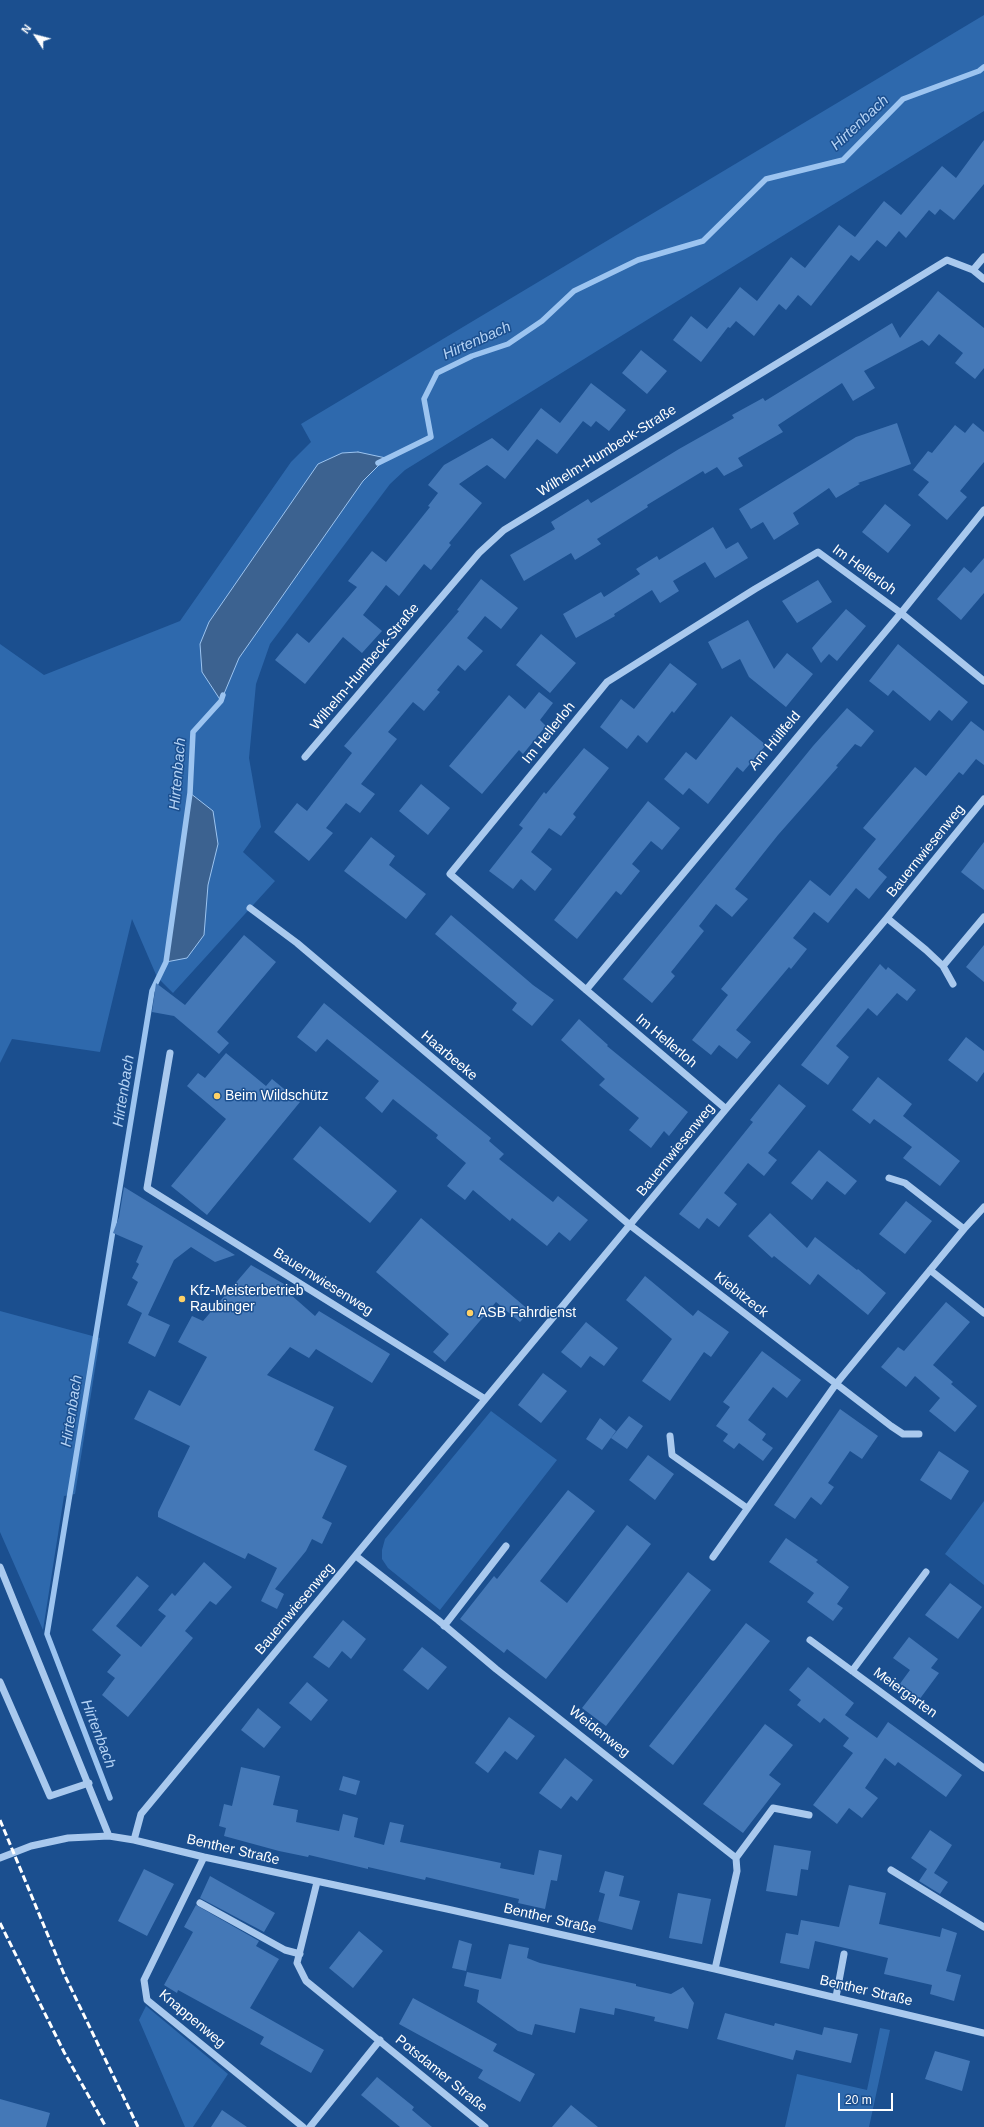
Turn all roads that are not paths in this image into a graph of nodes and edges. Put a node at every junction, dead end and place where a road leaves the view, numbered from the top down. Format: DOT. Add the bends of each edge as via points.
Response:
graph roads {
  1 [pos="984,257"];
  2 [pos="973,270"];
  3 [pos="984,279"];
  4 [pos="984,510"];
  5 [pos="901,613"];
  6 [pos="984,681"];
  7 [pos="305,757"];
  8 [pos="984,799"];
  9 [pos="250,908"];
  10 [pos="984,917"];
  11 [pos="887,918"];
  12 [pos="943,966"];
  13 [pos="953,984"];
  14 [pos="586,990"];
  15 [pos="170,1053"];
  16 [pos="726,1109"];
  17 [pos="889,1178"];
  18 [pos="984,1207"];
  19 [pos="631,1226"];
  20 [pos="964,1229"];
  21 [pos="930,1270"];
  22 [pos="984,1313"];
  23 [pos="836,1384"];
  24 [pos="485,1399"];
  25 [pos="919,1434"];
  26 [pos="670,1436"];
  27 [pos="747,1508"];
  28 [pos="506,1546"];
  29 [pos="356,1556"];
  30 [pos="713,1557"];
  31 [pos="0,1567"];
  32 [pos="926,1572"];
  33 [pos="444,1626"];
  34 [pos="810,1640"];
  35 [pos="852,1671"];
  36 [pos="0,1682"];
  37 [pos="984,1768"];
  38 [pos="89,1783"];
  39 [pos="809,1815"];
  40 [pos="109,1836"];
  41 [pos="134,1840"];
  42 [pos="204,1857"];
  43 [pos="0,1858"];
  44 [pos="736,1858"];
  45 [pos="891,1870"];
  46 [pos="316,1882"];
  47 [pos="200,1903"];
  48 [pos="984,1927"];
  49 [pos="300,1954"];
  50 [pos="844,1954"];
  51 [pos="715,1969"];
  52 [pos="836,1997"];
  53 [pos="984,2033"];
  54 [pos="380,2040"];
  55 [pos="303,2127"];
  56 [pos="310,2127"];
  57 [pos="485,2127"];
  1 -- 2 [label="street"];
  2 -- 3 [label="street, Wilhelm-Humbeck-Straße"];
  2 -- 7 [label="street, Wilhelm-Humbeck-Straße" via="947,260 504,530 474,558"];
  4 -- 5 [label="street, Am Hüllfeld"];
  5 -- 6 [label="street, Im Hellerloh"];
  5 -- 14 [label="street, Am Hüllfeld"];
  5 -- 14 [label="street, Im Hellerloh" via="818,552 607,682 450,874"];
  8 -- 11 [label="street, Bauernwiesenweg"];
  9 -- 19 [label="street, Haarbeeke" via="297,943"];
  10 -- 12 [label="street"];
  11 -- 12 [label="street, Bauernwiesenweg"];
  11 -- 16 [label="street, Bauernwiesenweg"];
  12 -- 13 [label="street, Bauernwiesenweg"];
  14 -- 16 [label="street, Im Hellerloh"];
  15 -- 24 [label="street, Bauernwiesenweg" via="147,1188"];
  16 -- 19 [label="street, Bauernwiesenweg"];
  17 -- 20 [label="street" via="905,1183"];
  18 -- 20 [label="street"];
  19 -- 23 [label="street, Kiebitzeck"];
  19 -- 24 [label="street, Bauernwiesenweg"];
  20 -- 21 [label="street"];
  21 -- 22 [label="street"];
  21 -- 23 [label="street"];
  23 -- 25 [label="street, Kiebitzeck" via="902,1434"];
  23 -- 27 [label="street"];
  24 -- 29 [label="street, Bauernwiesenweg"];
  26 -- 27 [label="street" via="672,1455"];
  27 -- 30 [label="street"];
  28 -- 33 [label="street"];
  29 -- 33 [label="street, Weidenweg"];
  29 -- 41 [label="street, Bauernwiesenweg" via="141,1814"];
  31 -- 38 [label="street"];
  32 -- 35 [label="street"];
  33 -- 44 [label="street, Weidenweg"];
  34 -- 35 [label="street, Meiergarten"];
  35 -- 37 [label="street, Meiergarten"];
  36 -- 38 [label="street" via="50,1796"];
  38 -- 40 [label="street"];
  39 -- 44 [label="street" via="774,1808"];
  40 -- 41 [label="street, Benther Straße"];
  40 -- 43 [label="street, Benther Straße" via="68,1838 31,1846"];
  41 -- 42 [label="street, Benther Straße"];
  42 -- 46 [label="street, Benther Straße"];
  42 -- 55 [label="street, Knappenweg" via="144,1980 147,2000"];
  44 -- 51 [label="street" via="737,1871"];
  45 -- 48 [label="street"];
  46 -- 49 [label="street, Potsdamer Straße"];
  46 -- 51 [label="street, Benther Straße"];
  47 -- 49 [label="street" via="284,1950"];
  49 -- 54 [label="street, Potsdamer Straße" via="297,1963 306,1981"];
  50 -- 52 [label="street"];
  51 -- 52 [label="street, Benther Straße"];
  52 -- 53 [label="street, Benther Straße"];
  54 -- 56 [label="street, Potsdamer Straße"];
  54 -- 57 [label="street, Potsdamer Straße"];
}
